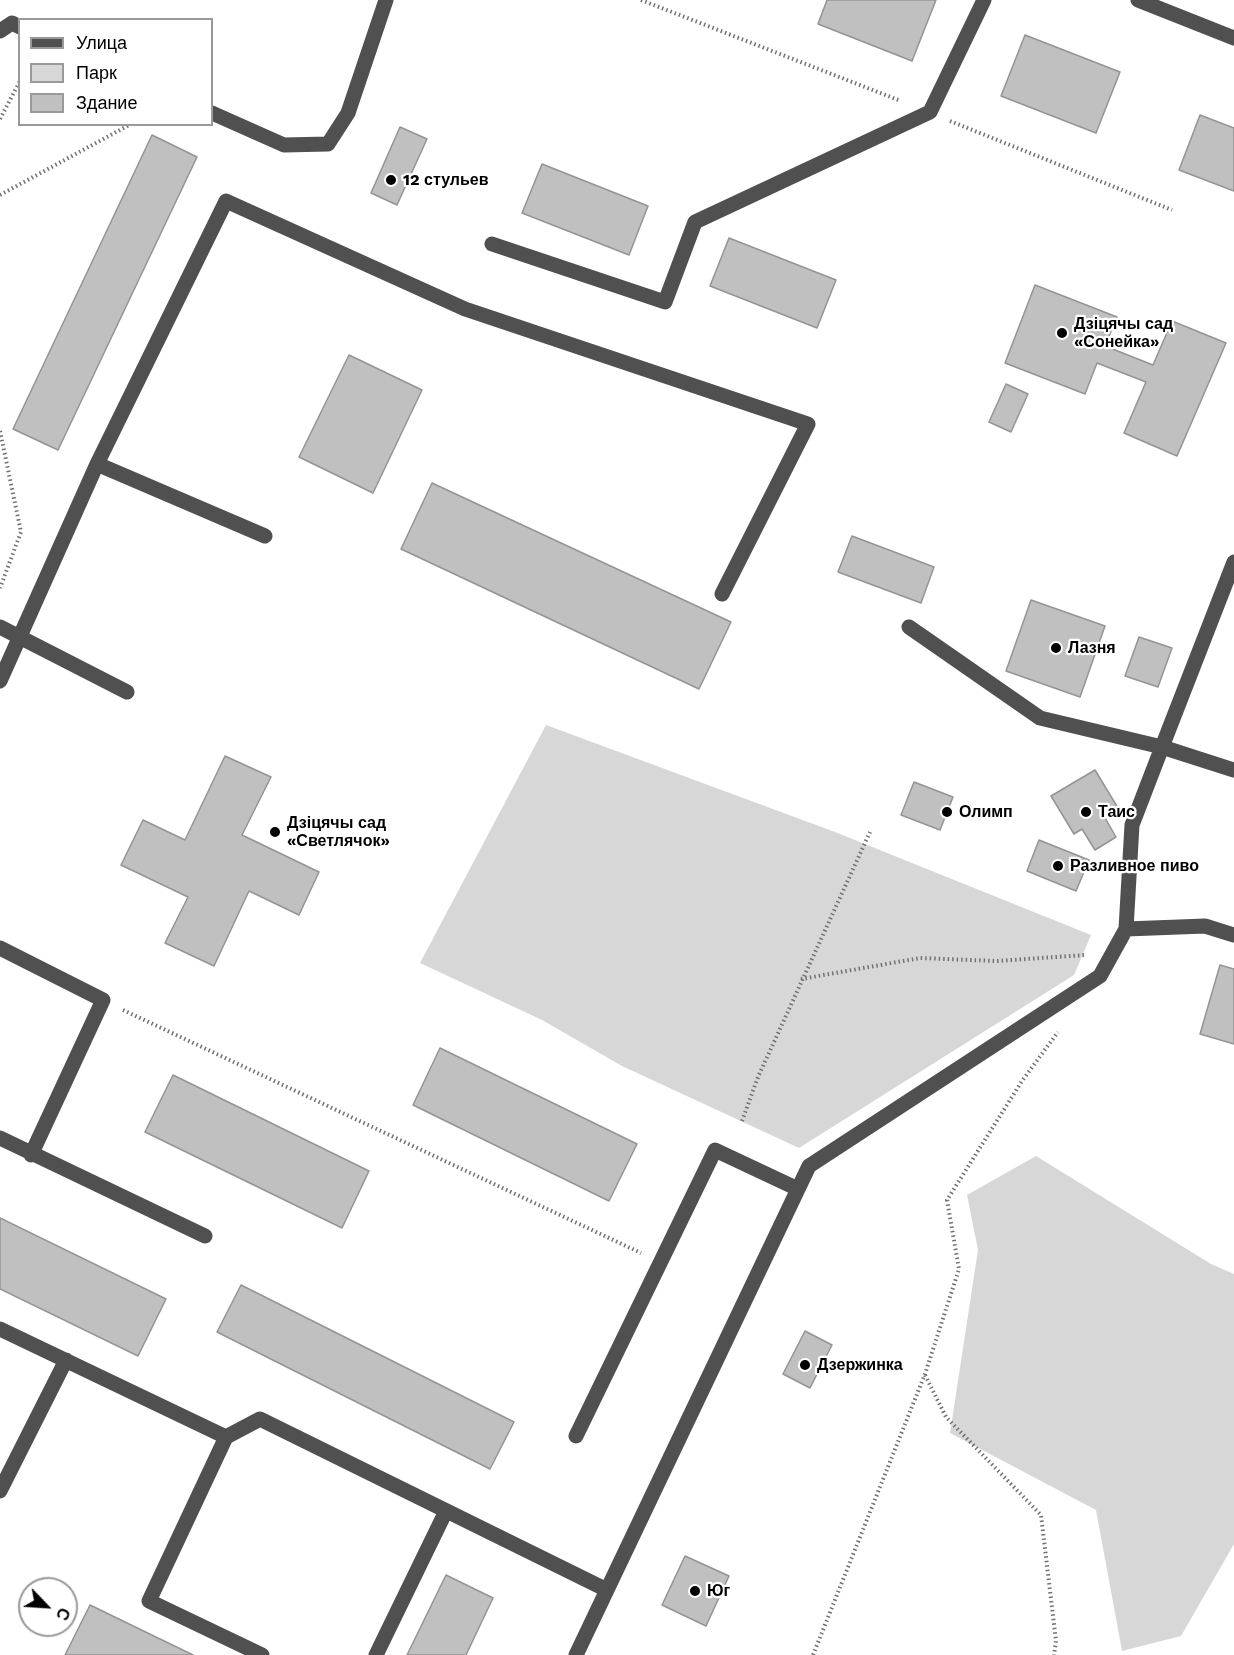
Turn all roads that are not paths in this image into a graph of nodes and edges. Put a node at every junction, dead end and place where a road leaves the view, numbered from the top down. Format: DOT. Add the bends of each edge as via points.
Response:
graph roads {
  1 [pos="386,0"];
  2 [pos="984,0"];
  3 [pos="1138,0"];
  4 [pos="1234,38"];
  5 [pos="213,112"];
  6 [pos="492,244"];
  7 [pos="97,464"];
  8 [pos="265,536"];
  9 [pos="1234,562"];
  10 [pos="722,594"];
  11 [pos="0,627"];
  12 [pos="909,627"];
  13 [pos="20,638"];
  14 [pos="0,681"];
  15 [pos="127,692"];
  16 [pos="1161,747"];
  17 [pos="1234,770"];
  18 [pos="1126,929"];
  19 [pos="1234,935"];
  20 [pos="0,948"];
  21 [pos="0,1138"];
  22 [pos="31,1155"];
  23 [pos="798,1189"];
  24 [pos="205,1236"];
  25 [pos="0,1329"];
  26 [pos="66,1360"];
  27 [pos="576,1436"];
  28 [pos="226,1437"];
  29 [pos="0,1491"];
  30 [pos="446,1511"];
  31 [pos="607,1590"];
  32 [pos="262,1655"];
  33 [pos="376,1655"];
  34 [pos="576,1655"];
  1 -- 5 [label="street" via="348,113 328,144 284,145"];
  2 -- 6 [label="street" via="930,112 695,222 665,302"];
  3 -- 4 [label="street"];
  7 -- 8 [label="street"];
  7 -- 10 [label="street" via="226,201 465,309 808,424"];
  7 -- 13 [label="street"];
  9 -- 16 [label="street"];
  11 -- 13 [label="street"];
  12 -- 16 [label="street" via="1040,718"];
  13 -- 14 [label="street"];
  13 -- 15 [label="street"];
  16 -- 17 [label="street"];
  16 -- 18 [label="street" via="1132,825"];
  18 -- 19 [label="street" via="1205,926"];
  18 -- 23 [label="street" via="1100,976 809,1166"];
  20 -- 22 [label="street" via="103,1000"];
  21 -- 22 [label="street"];
  22 -- 24 [label="street"];
  23 -- 27 [label="street" via="715,1150"];
  23 -- 31 [label="street"];
  25 -- 26 [label="street"];
  26 -- 28 [label="street"];
  26 -- 29 [label="street"];
  28 -- 30 [label="street" via="260,1419"];
  28 -- 32 [label="street" via="149,1601"];
  30 -- 31 [label="street"];
  30 -- 33 [label="street"];
  31 -- 34 [label="street"];
}
